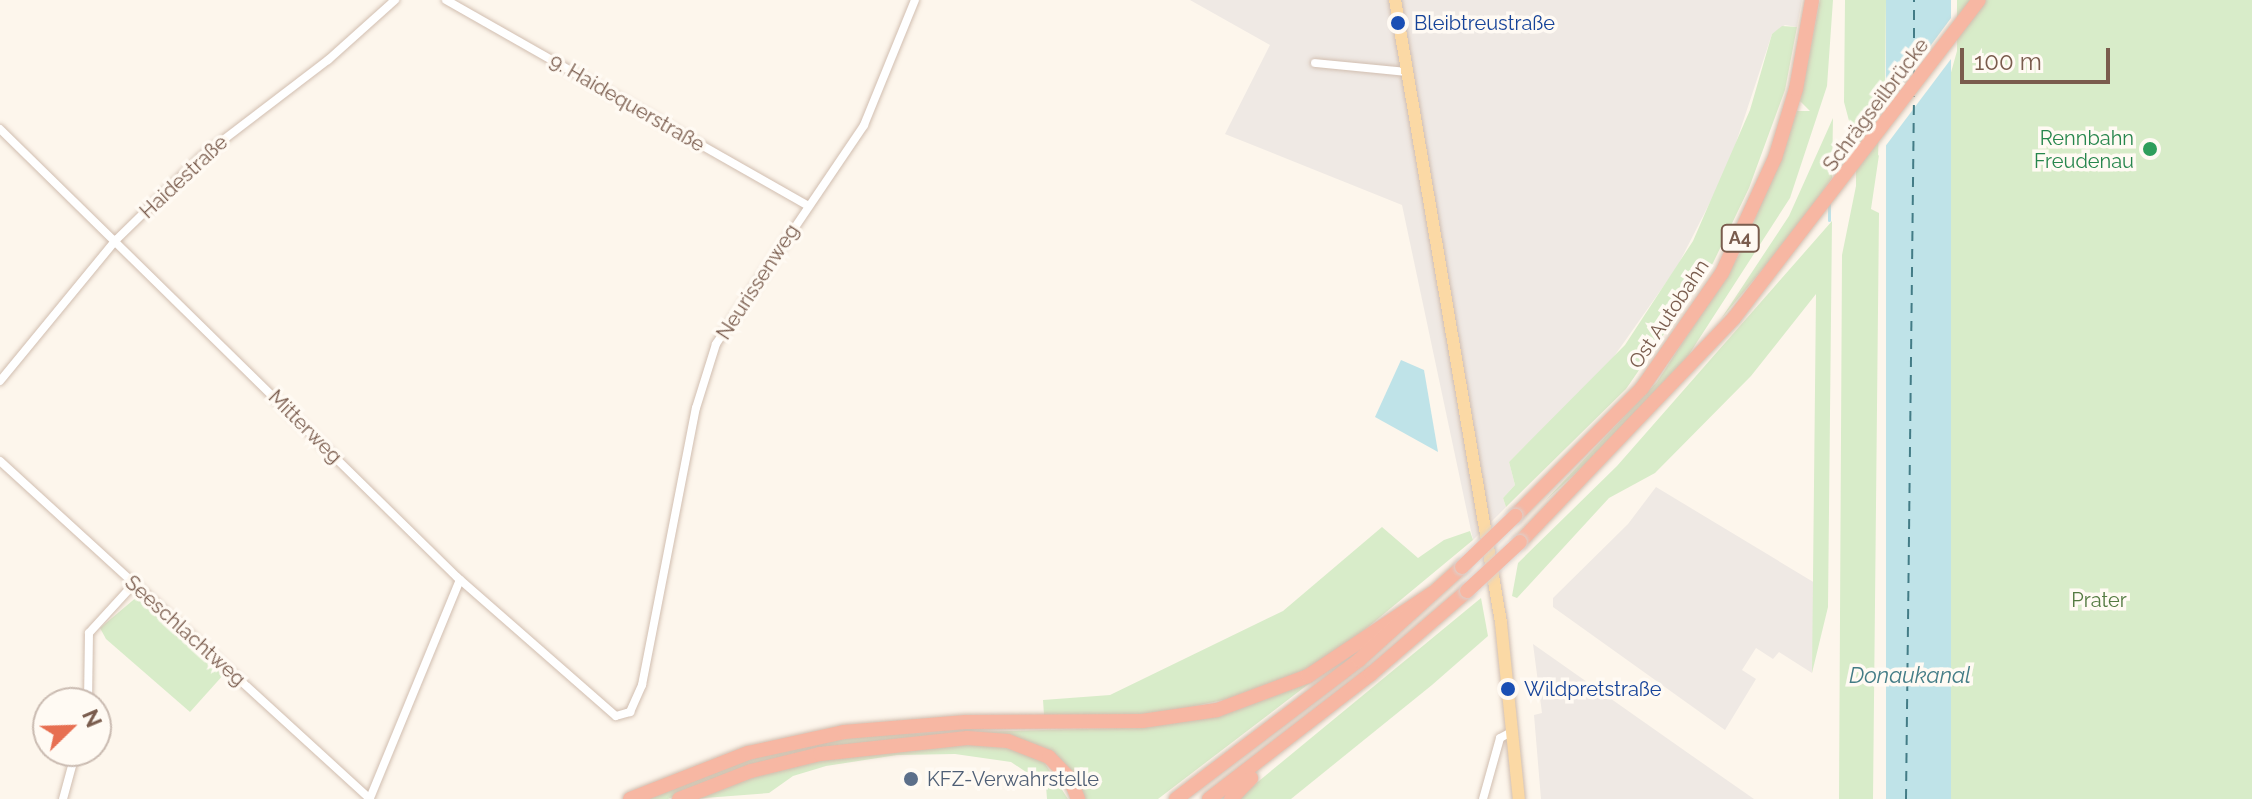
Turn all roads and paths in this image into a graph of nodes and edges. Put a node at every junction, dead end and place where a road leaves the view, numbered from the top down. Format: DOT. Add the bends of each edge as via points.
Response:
graph roads {
  1 [pos="395,0"];
  2 [pos="446,0"];
  3 [pos="915,0"];
  4 [pos="1395,0"];
  5 [pos="1812,0"];
  6 [pos="1979,0"];
  7 [pos="1315,63"];
  8 [pos="1406,72"];
  9 [pos="0,129"];
  10 [pos="808,206"];
  11 [pos="116,240"];
  12 [pos="0,381"];
  13 [pos="0,461"];
  14 [pos="460,580"];
  15 [pos="133,585"];
  16 [pos="1431,594"];
  17 [pos="88,687"];
  18 [pos="616,716"];
  19 [pos="1513,731"];
  20 [pos="1294,736"];
  21 [pos="72,767"];
  22 [pos="63,799"];
  23 [pos="370,799"];
  24 [pos="630,799"];
  25 [pos="680,799"];
  26 [pos="1078,799"];
  27 [pos="1176,799"];
  28 [pos="1209,799"];
  29 [pos="1231,799"];
  30 [pos="1483,799"];
  31 [pos="1519,799"];
  1 -- 11 [label="street, Haidestraße" via="328,60 201,157"];
  2 -- 10 [label="street, 9. Haidequerstraße"];
  3 -- 10 [label="street, Neurissenweg" via="864,125"];
  4 -- 8 [label="main road"];
  5 -- 16 [label="highway, Ost Autobahn / A4, bridge" via="1796,89 1775,158 1722,273 1642,388"];
  6 -- 20 [label="highway, Schrägseilbrücke / A4, bridge" via="1804,232 1656,404 1467,591"];
  7 -- 8 [label="street"];
  8 -- 19 [label="main road" via="1501,623"];
  9 -- 11 [label="street, Mitterweg"];
  10 -- 18 [label="street, Neurissenweg" via="716,344 696,408 642,685 630,712"];
  11 -- 12 [label="street, Haidestraße"];
  11 -- 14 [label="street, Mitterweg"];
  13 -- 15 [label="street, Seeschlachtweg"];
  14 -- 18 [label="street, Mitterweg"];
  14 -- 23 [label="street"];
  15 -- 17 [label="street" via="89,633"];
  15 -- 23 [label="street, Seeschlachtweg"];
  16 -- 24 [label="highway" via="1308,676 1217,710 1142,721 966,722 844,732 748,753"];
  16 -- 27 [label="highway, A4" via="1414,614 1285,720"];
  19 -- 30 [label="street" via="1500,738"];
  19 -- 31 [label="main road"];
  20 -- 28 [label="highway, A4"];
  20 -- 29 [label="highway"];
  21 -- 22 [label="street"];
  25 -- 26 [label="highway" via="751,771 820,754 967,738 1008,741 1049,757 1070,779"];
}
